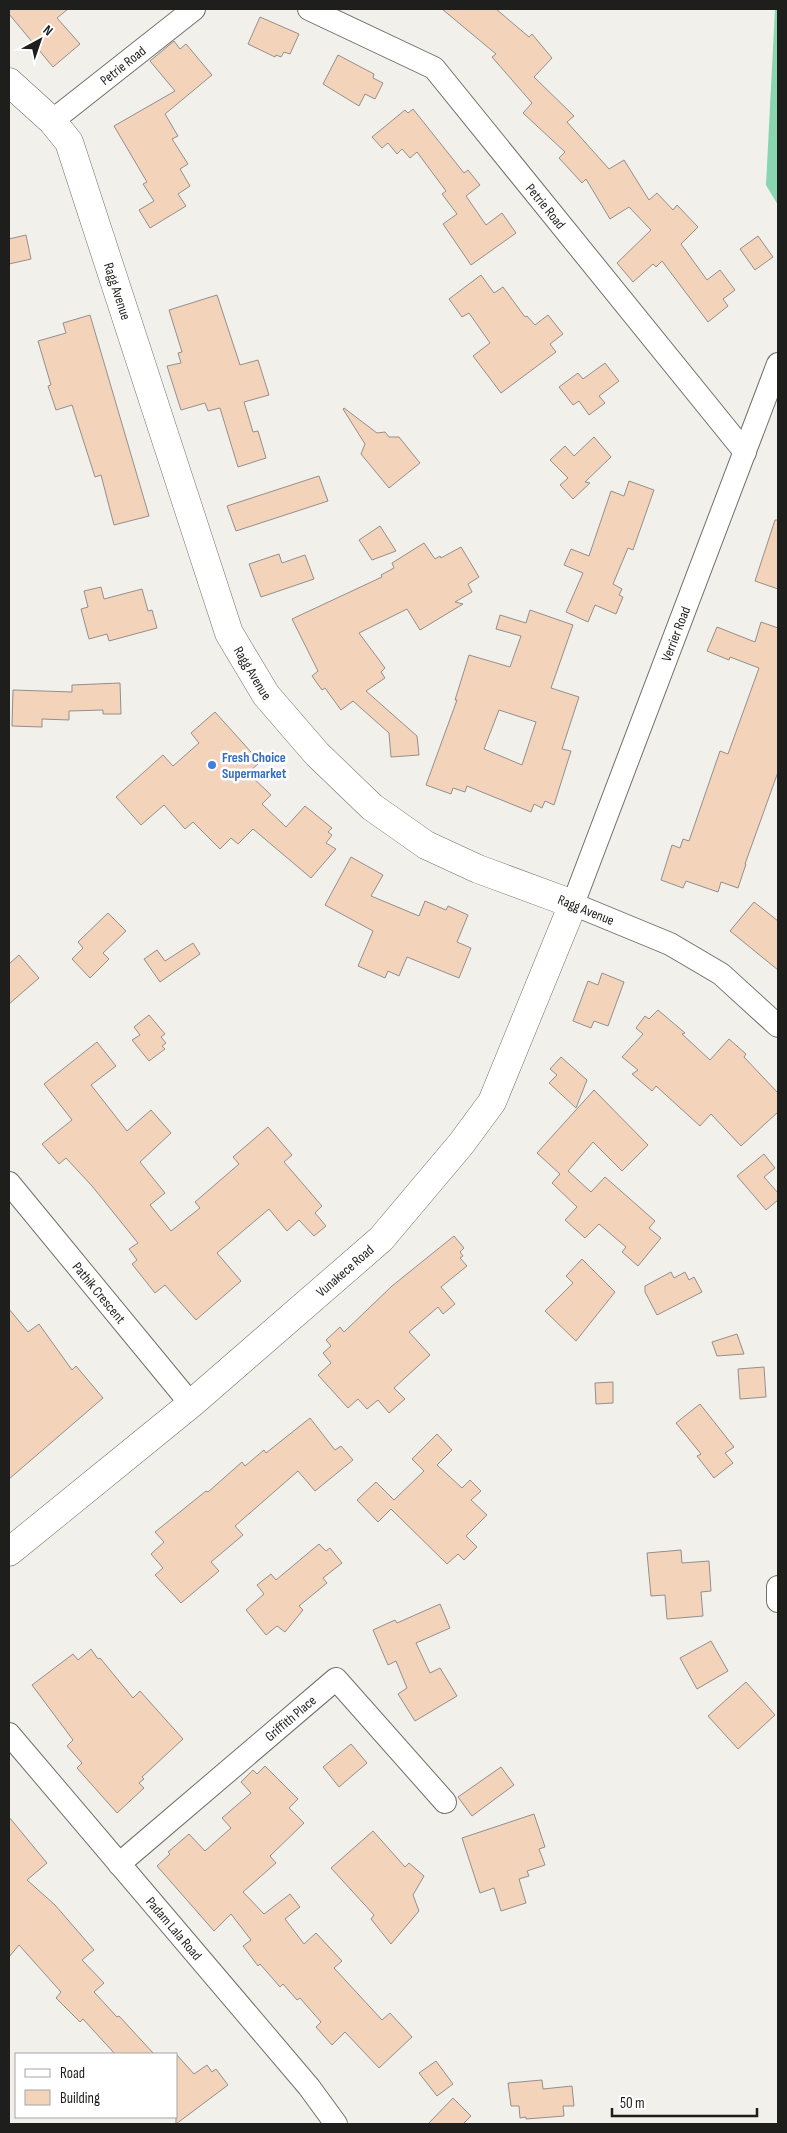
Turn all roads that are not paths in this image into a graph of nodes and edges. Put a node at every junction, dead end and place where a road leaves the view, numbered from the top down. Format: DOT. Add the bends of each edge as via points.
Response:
graph roads {
  1 [pos="194,9"];
  2 [pos="309,9"];
  3 [pos="9,82"];
  4 [pos="52,121"];
  5 [pos="778,364"];
  6 [pos="745,452"];
  7 [pos="573,904"];
  8 [pos="778,1026"];
  9 [pos="9,1183"];
  10 [pos="191,1404"];
  11 [pos="9,1552"];
  12 [pos="778,1587"];
  13 [pos="778,1600"];
  14 [pos="9,1734"];
  15 [pos="445,1802"];
  16 [pos="119,1864"];
  17 [pos="336,2124"];
  1 -- 4 [label="street, Petrie Road"];
  2 -- 6 [label="street, Petrie Road" via="434,68"];
  3 -- 4 [label="main road, Ragg Avenue"];
  4 -- 7 [label="main road, Ragg Avenue" via="69,142 229,633 266,695 317,754 372,807 426,845 478,869"];
  5 -- 6 [label="street, Verrier Road"];
  6 -- 7 [label="street, Verrier Road"];
  7 -- 8 [label="street, Ragg Avenue" via="670,944 721,974"];
  7 -- 10 [label="main road, Vunakece Road" via="492,1102 461,1144 382,1239"];
  9 -- 10 [label="street, Pathik Crescent"];
  10 -- 11 [label="main road, Vunakece Road"];
  12 -- 13 [label="street"];
  14 -- 16 [label="street, Padam Lala Road"];
  15 -- 16 [label="street, Griffith Place" via="336,1679"];
  16 -- 17 [label="street, Padam Lala Road" via="309,2087"];
}
